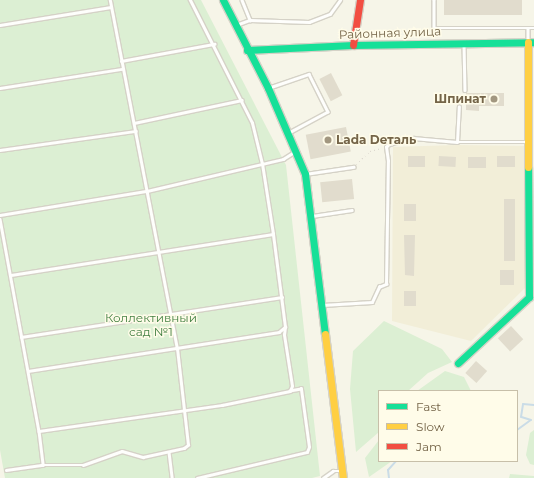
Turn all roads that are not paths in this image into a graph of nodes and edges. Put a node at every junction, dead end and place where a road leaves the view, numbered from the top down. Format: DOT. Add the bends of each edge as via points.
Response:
graph roads {
  1 [pos="110,0"];
  2 [pos="190,0"];
  3 [pos="223,0"];
  4 [pos="242,0"];
  5 [pos="340,0"];
  6 [pos="360,0"];
  7 [pos="434,0"];
  8 [pos="111,7"];
  9 [pos="250,20"];
  10 [pos="0,25"];
  11 [pos="235,25"];
  12 [pos="528,28"];
  13 [pos="534,28"];
  14 [pos="463,42"];
  15 [pos="531,42"];
  16 [pos="214,44"];
  17 [pos="353,44"];
  18 [pos="247,50"];
  19 [pos="121,61"];
  20 [pos="122,69"];
  21 [pos="0,88"];
  22 [pos="268,88"];
  23 [pos="465,90"];
  24 [pos="242,100"];
  25 [pos="459,106"];
  26 [pos="134,123"];
  27 [pos="136,131"];
  28 [pos="289,133"];
  29 [pos="457,142"];
  30 [pos="530,142"];
  31 [pos="0,150"];
  32 [pos="296,151"];
  33 [pos="262,164"];
  34 [pos="352,167"];
  35 [pos="305,174"];
  36 [pos="147,191"];
  37 [pos="352,210"];
  38 [pos="0,215"];
  39 [pos="311,216"];
  40 [pos="0,218"];
  41 [pos="273,234"];
  42 [pos="158,253"];
  43 [pos="10,275"];
  44 [pos="282,297"];
  45 [pos="322,305"];
  46 [pos="170,315"];
  47 [pos="285,327"];
  48 [pos="21,337"];
  49 [pos="177,349"];
  50 [pos="458,363"];
  51 [pos="28,371"];
  52 [pos="290,391"];
  53 [pos="186,410"];
  54 [pos="39,431"];
  55 [pos="169,452"];
  56 [pos="42,465"];
  57 [pos="6,470"];
  58 [pos="343,474"];
  59 [pos="172,478"];
  60 [pos="197,478"];
  61 [pos="323,478"];
  1 -- 8 [label="lane"];
  2 -- 16 [label="lane"];
  3 -- 11 [label="street"];
  4 -- 9 [label="lane"];
  5 -- 9 [label="lane" via="330,14 309,22"];
  6 -- 17 [label="street"];
  7 -- 12 [label="lane" via="434,28"];
  8 -- 10 [label="lane"];
  8 -- 19 [label="lane"];
  9 -- 11 [label="lane"];
  11 -- 18 [label="street"];
  12 -- 13 [label="lane"];
  12 -- 15 [label="lane"];
  14 -- 15 [label="street, Районная улица"];
  14 -- 17 [label="street, Районная улица"];
  14 -- 23 [label="lane"];
  15 -- 30 [label="street"];
  16 -- 19 [label="lane"];
  16 -- 24 [label="lane"];
  17 -- 18 [label="street, Районная улица"];
  18 -- 22 [label="street"];
  19 -- 20 [label="lane"];
  20 -- 21 [label="lane"];
  20 -- 26 [label="lane"];
  22 -- 28 [label="street"];
  22 -- 28 [label="lane" via="309,74 328,112"];
  24 -- 26 [label="lane"];
  24 -- 33 [label="lane" via="252,123"];
  25 -- 29 [label="lane"];
  26 -- 27 [label="lane"];
  27 -- 31 [label="lane"];
  27 -- 36 [label="lane"];
  28 -- 32 [label="street"];
  29 -- 30 [label="lane"];
  29 -- 45 [label="lane" via="413,138 386,147 386,284 379,287 372,302"];
  30 -- 50 [label="street" via="529,297"];
  32 -- 33 [label="lane" via="283,159"];
  32 -- 35 [label="street"];
  33 -- 36 [label="lane"];
  33 -- 41 [label="lane"];
  34 -- 35 [label="lane"];
  35 -- 39 [label="street"];
  36 -- 38 [label="lane"];
  36 -- 42 [label="lane"];
  37 -- 39 [label="lane"];
  39 -- 45 [label="street"];
  40 -- 43 [label="lane"];
  41 -- 42 [label="lane"];
  41 -- 44 [label="lane"];
  42 -- 43 [label="lane"];
  42 -- 46 [label="lane"];
  43 -- 48 [label="lane"];
  44 -- 46 [label="lane"];
  44 -- 47 [label="lane"];
  45 -- 58 [label="street"];
  46 -- 48 [label="lane"];
  46 -- 49 [label="lane"];
  47 -- 49 [label="lane" via="279,332"];
  47 -- 52 [label="lane" via="292,386"];
  48 -- 51 [label="lane"];
  49 -- 51 [label="lane"];
  49 -- 53 [label="lane"];
  51 -- 54 [label="lane"];
  52 -- 53 [label="lane"];
  52 -- 60 [label="lane" via="301,389 309,447 307,452"];
  53 -- 54 [label="lane"];
  53 -- 55 [label="lane" via="188,445"];
  54 -- 56 [label="lane"];
  55 -- 56 [label="lane" via="143,457 122,451 83,465"];
  55 -- 59 [label="lane"];
  56 -- 57 [label="lane"];
  58 -- 61 [label="lane" via="333,471"];
}
